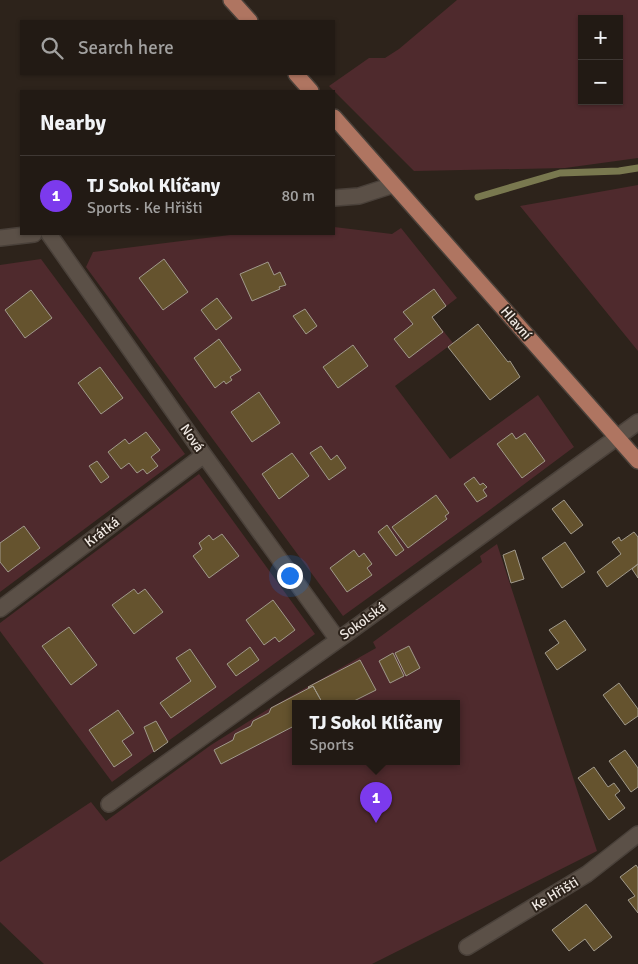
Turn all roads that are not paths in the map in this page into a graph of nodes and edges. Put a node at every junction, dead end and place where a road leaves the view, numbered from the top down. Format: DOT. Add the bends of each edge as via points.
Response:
graph roads {
  1 [pos="231,0"];
  2 [pos="249,20"];
  3 [pos="297,75"];
  4 [pos="310,90"];
  5 [pos="335,118"];
  6 [pos="394,185"];
  7 [pos="335,198"];
  8 [pos="26,235"];
  9 [pos="51,235"];
  10 [pos="0,238"];
  11 [pos="638,422"];
  12 [pos="616,437"];
  13 [pos="204,455"];
  14 [pos="638,461"];
  15 [pos="0,609"];
  16 [pos="338,640"];
  17 [pos="109,804"];
  18 [pos="638,834"];
  19 [pos="467,947"];
  1 -- 2 [label="main road"];
  3 -- 4 [label="main road"];
  5 -- 6 [label="main road, Hlavní"];
  6 -- 7 [label="street" via="359,196"];
  6 -- 12 [label="main road, Hlavní"];
  8 -- 10 [label="street"];
  9 -- 13 [label="street, Nová"];
  11 -- 12 [label="street, Sokolská"];
  12 -- 14 [label="main road, Hlavní"];
  12 -- 16 [label="street, Sokolská"];
  13 -- 15 [label="street, Krátká"];
  13 -- 16 [label="street, Nová"];
  16 -- 17 [label="street, Sokolská"];
  18 -- 19 [label="street, Ke Hřišti" via="587,874"];
}
